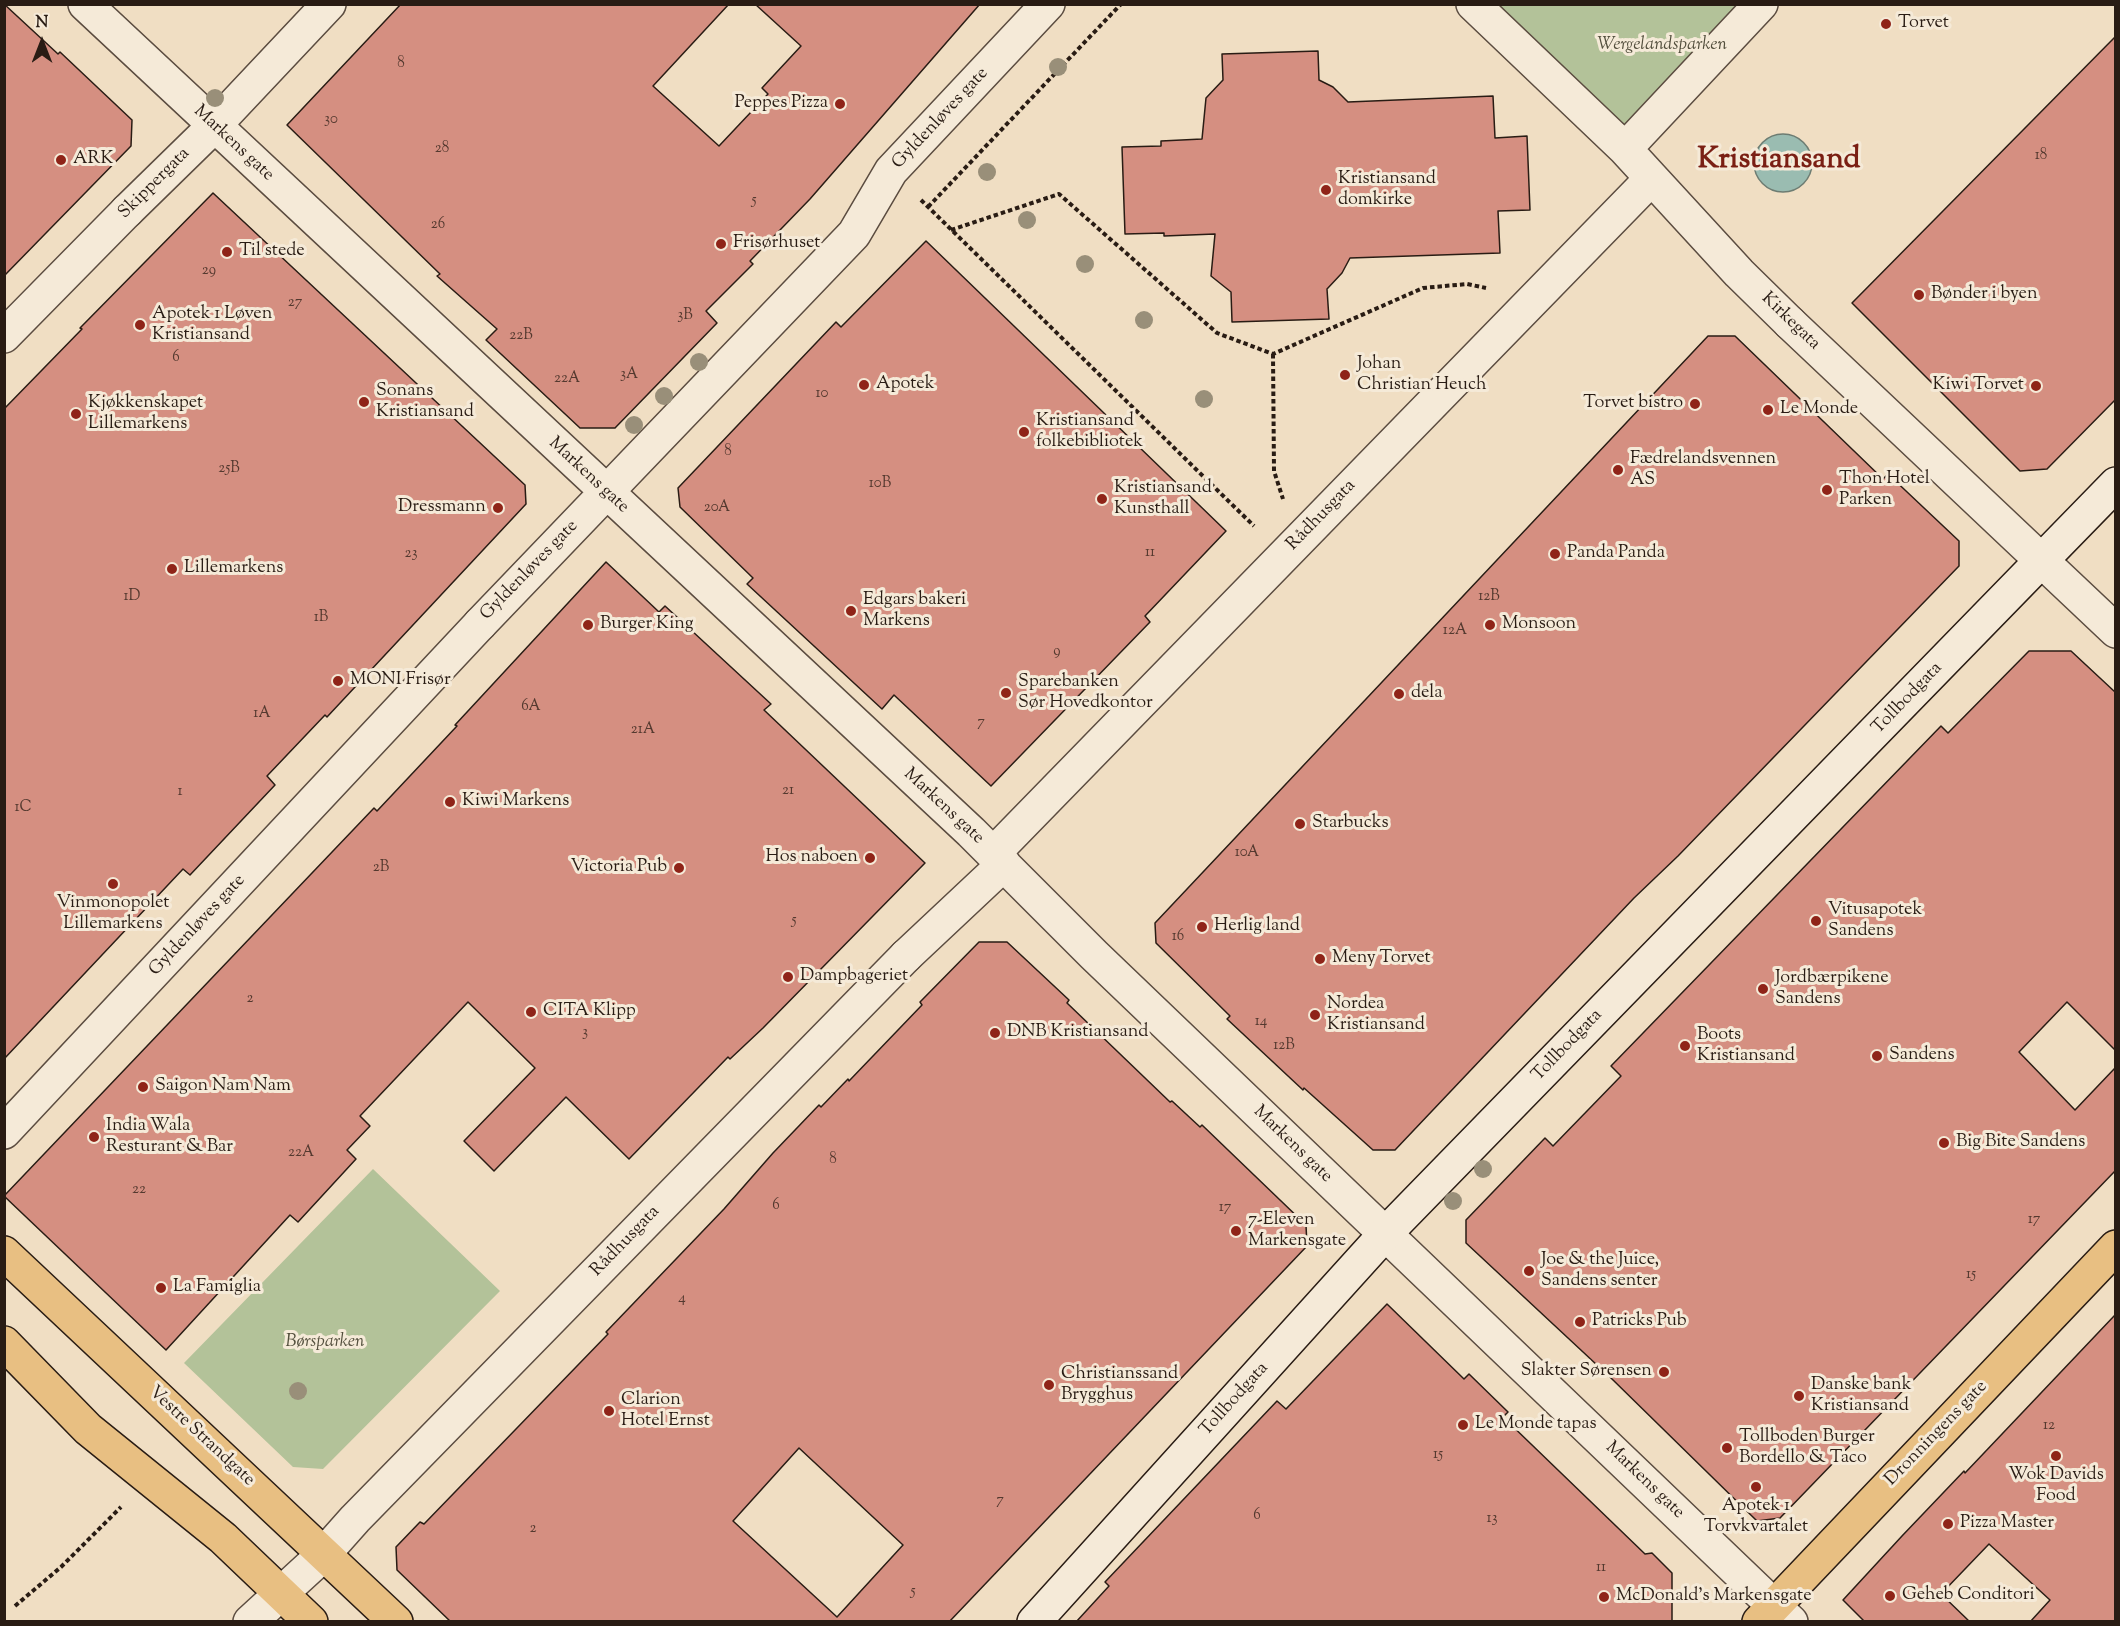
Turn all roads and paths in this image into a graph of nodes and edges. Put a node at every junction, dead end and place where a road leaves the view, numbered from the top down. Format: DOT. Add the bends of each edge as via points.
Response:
graph roads {
  1 [pos="85,4"];
  2 [pos="329,4"];
  3 [pos="1048,4"];
  4 [pos="1121,4"];
  5 [pos="1473,4"];
  6 [pos="1761,4"];
  7 [pos="214,126"];
  8 [pos="1625,149"];
  9 [pos="891,171"];
  10 [pos="1652,178"];
  11 [pos="928,207"];
  12 [pos="951,230"];
  13 [pos="1491,290"];
  14 [pos="4,336"];
  15 [pos="1273,354"];
  16 [pos="2115,484"];
  17 [pos="606,492"];
  18 [pos="1284,504"];
  19 [pos="1259,531"];
  20 [pos="2041,561"];
  21 [pos="2115,630"];
  22 [pos="999,859"];
  23 [pos="4,1132"];
  24 [pos="1385,1234"];
  25 [pos="2115,1247"];
  26 [pos="4,1253"];
  27 [pos="4,1343"];
  28 [pos="126,1502"];
  29 [pos="323,1555"];
  30 [pos="280,1593"];
  31 [pos="15,1606"];
  32 [pos="1774,1616"];
  33 [pos="250,1622"];
  34 [pos="311,1622"];
  35 [pos="396,1622"];
  36 [pos="1034,1622"];
  1 -- 7 [label="street, Markens gate"];
  2 -- 7 [label="street, Skippergata"];
  3 -- 9 [label="street, Gyldenløves gate"];
  4 -- 11 [label="path"];
  5 -- 8 [label="street, Kirkegata"];
  6 -- 8 [label="street"];
  7 -- 14 [label="street, Skippergata"];
  7 -- 17 [label="street, Markens gate"];
  8 -- 10 [label="street, Kirkegata"];
  9 -- 11 [label="path"];
  9 -- 17 [label="street, Gyldenløves gate" via="854,234"];
  10 -- 20 [label="street, Kirkegata" via="1739,273"];
  10 -- 22 [label="street, Rådhusgata"];
  11 -- 12 [label="path"];
  12 -- 15 [label="path" via="1059,194 1217,333"];
  12 -- 19 [label="path"];
  13 -- 15 [label="path" via="1467,284 1423,288"];
  15 -- 18 [label="path" via="1274,471"];
  16 -- 20 [label="street, Tollbodgata"];
  17 -- 22 [label="street, Markens gate"];
  17 -- 23 [label="street, Gyldenløves gate"];
  20 -- 21 [label="street, Kirkegata"];
  20 -- 24 [label="street, Tollbodgata"];
  22 -- 24 [label="street, Markens gate"];
  22 -- 29 [label="street, Rådhusgata"];
  24 -- 32 [label="street, Markens gate"];
  24 -- 36 [label="street, Tollbodgata"];
  25 -- 32 [label="main road, Dronningens gate"];
  26 -- 29 [label="main road, Vestre Strandgate"];
  27 -- 30 [label="main road" via="88,1429 223,1538"];
  28 -- 31 [label="path"];
  29 -- 30 [label="street, Rådhusgata"];
  29 -- 35 [label="main road, Vestre Strandgate"];
  30 -- 33 [label="street, Rådhusgata"];
  30 -- 34 [label="main road"];
}
